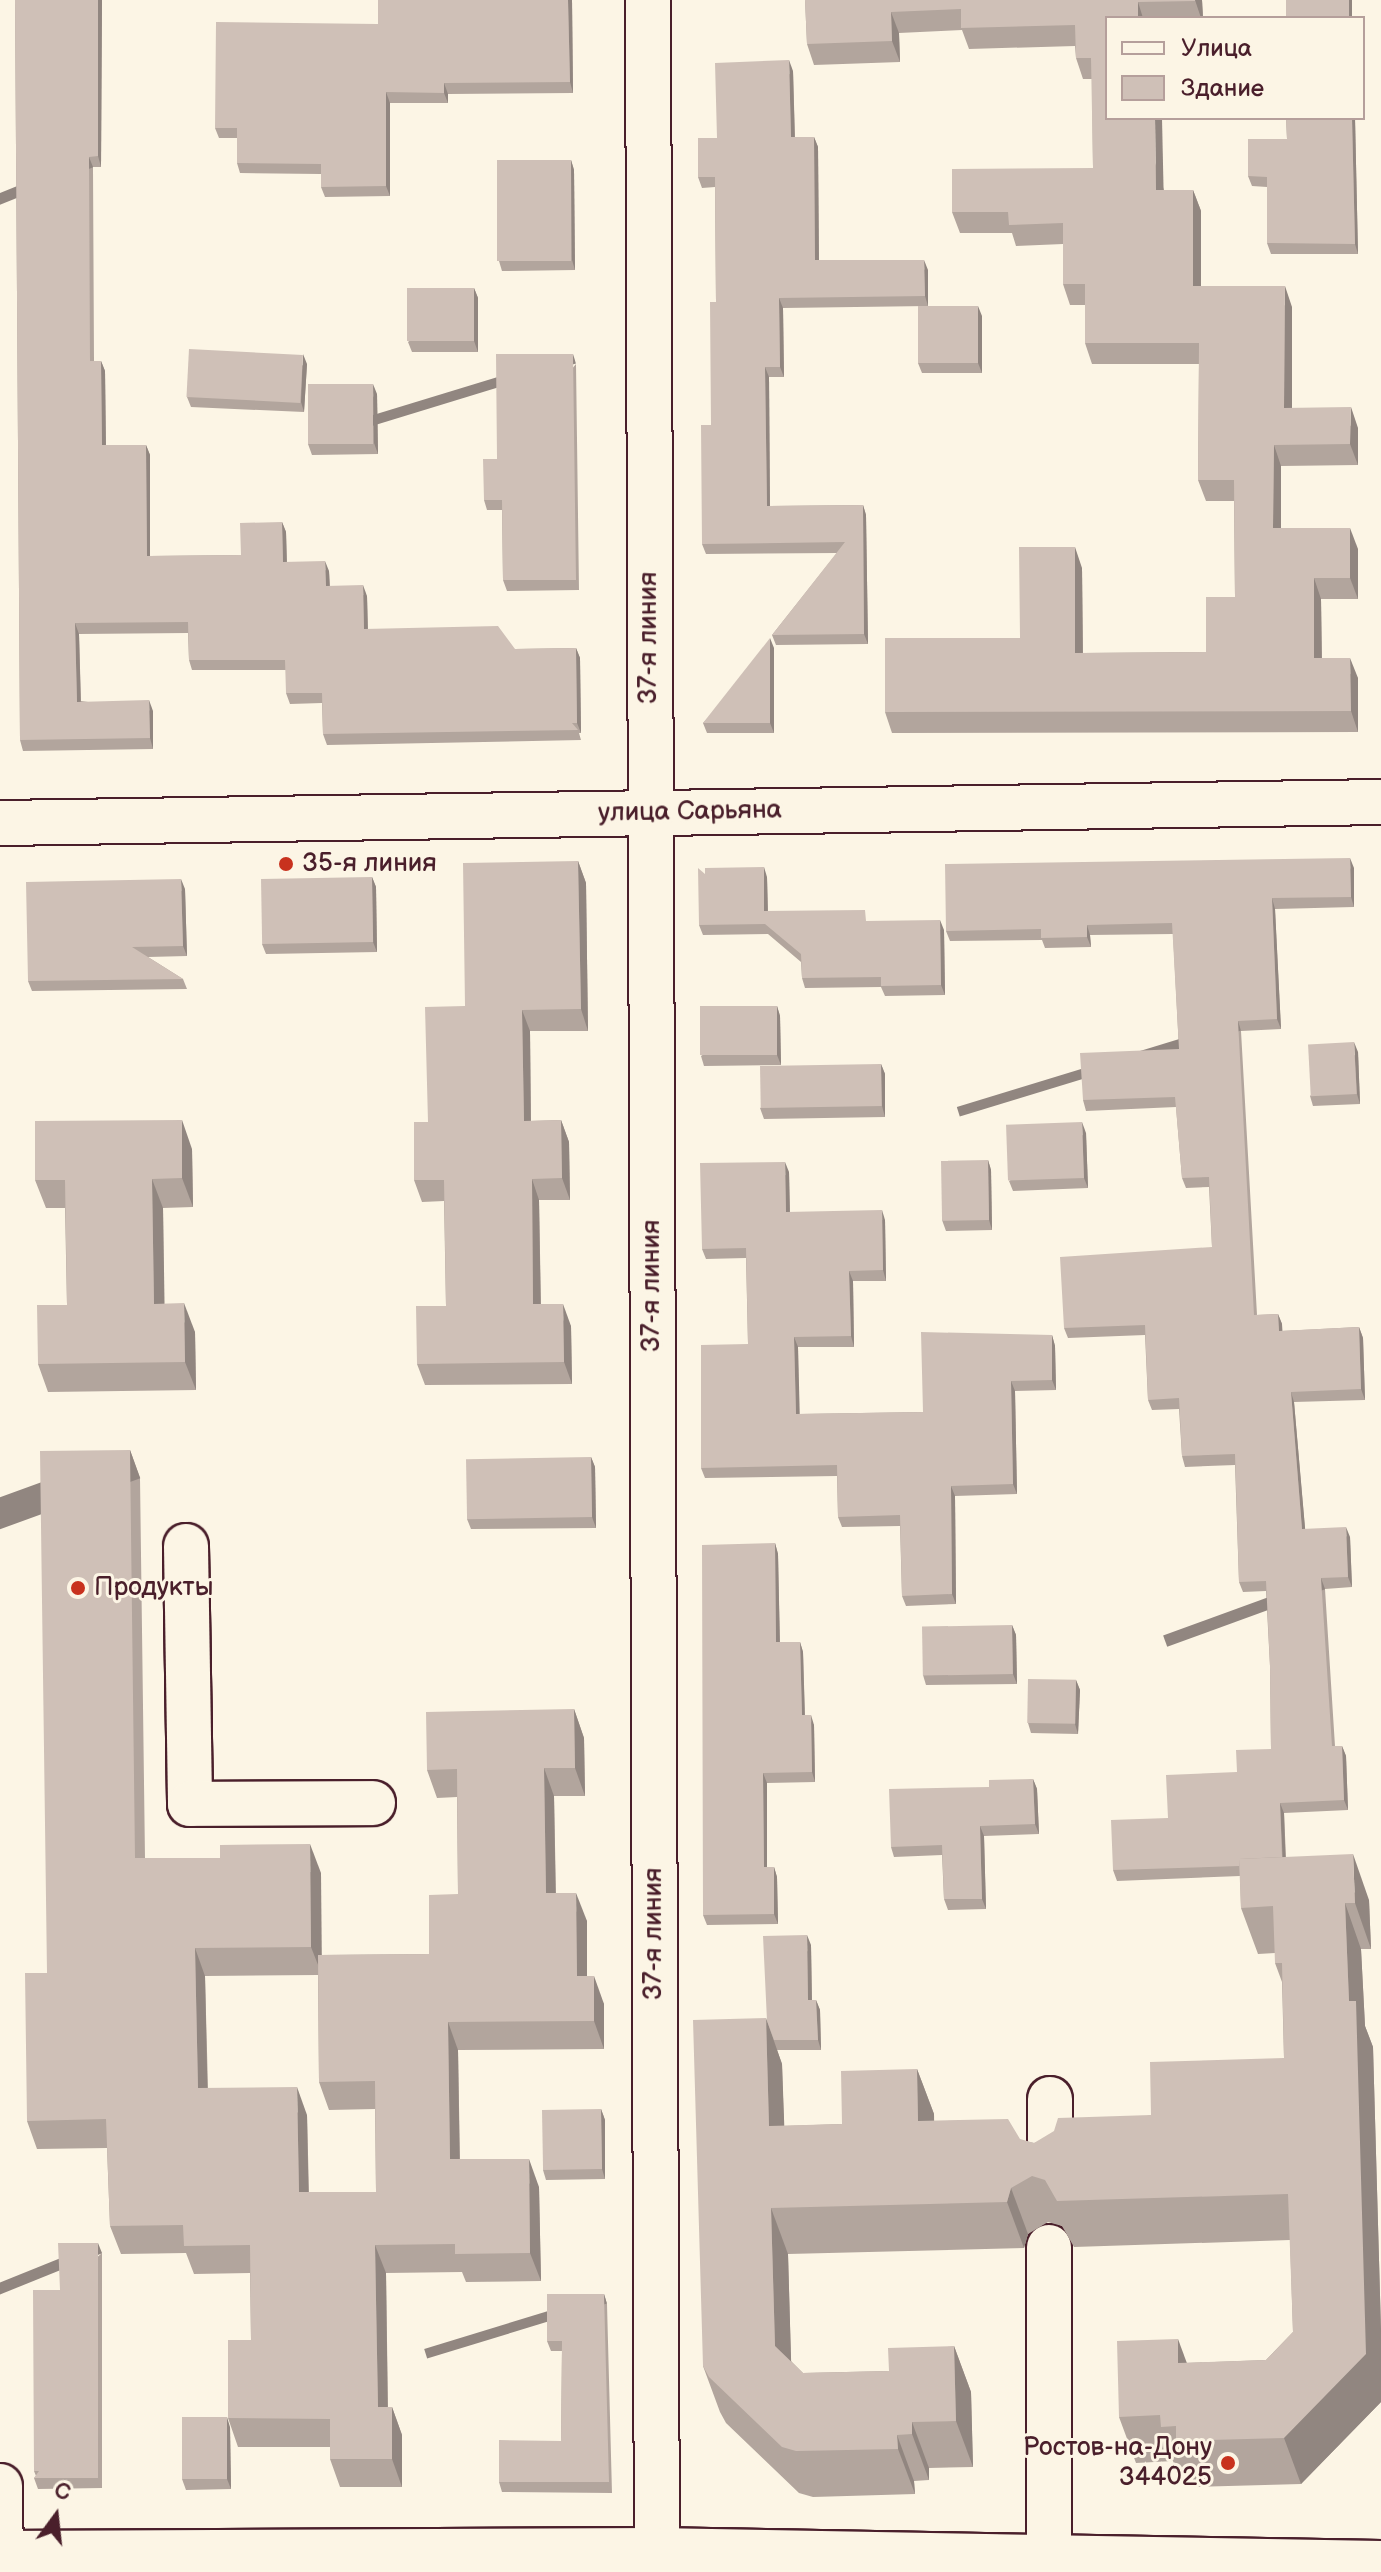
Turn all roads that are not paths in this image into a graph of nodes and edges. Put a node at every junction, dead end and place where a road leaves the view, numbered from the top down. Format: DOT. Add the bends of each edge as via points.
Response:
graph roads {
  1 [pos="648,0"];
  2 [pos="1381,802"];
  3 [pos="650,812"];
  4 [pos="0,823"];
  5 [pos="186,1546"];
  6 [pos="373,1803"];
  7 [pos="1050,2099"];
  8 [pos="1050,2164"];
  9 [pos="1049,2247"];
  10 [pos="0,2486"];
  11 [pos="0,2553"];
  12 [pos="1049,2553"];
  13 [pos="657,2561"];
  14 [pos="1381,2563"];
  15 [pos="1,2572"];
  1 -- 3 [label="street, 37-я линия"];
  2 -- 3 [label="street, улица Сарьяна"];
  3 -- 4 [label="street, улица Сарьяна"];
  3 -- 13 [label="street, 37-я линия"];
  5 -- 6 [label="street" via="190,1804"];
  7 -- 8 [label="street"];
  9 -- 12 [label="street"];
  10 -- 11 [label="street"];
  11 -- 13 [label="street"];
  11 -- 15 [label="street"];
  12 -- 13 [label="street"];
  12 -- 14 [label="street"];
}
